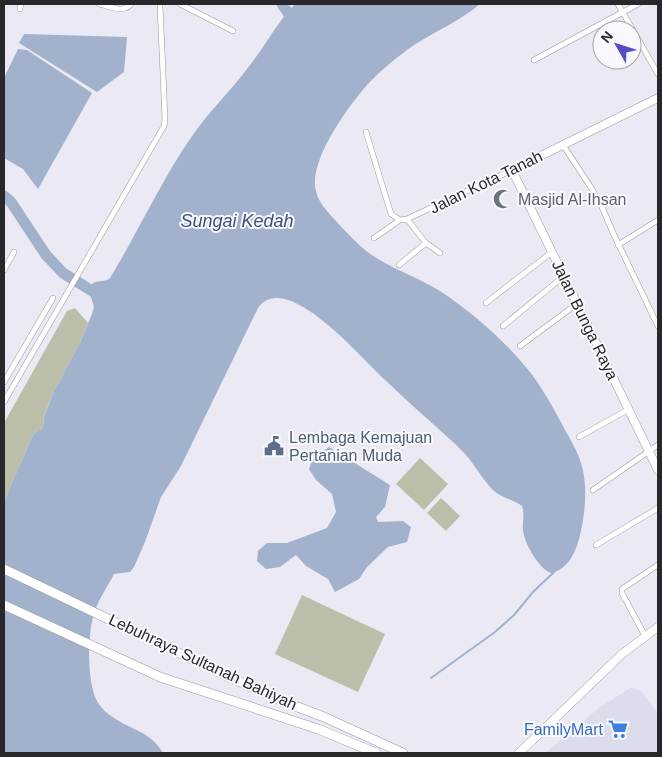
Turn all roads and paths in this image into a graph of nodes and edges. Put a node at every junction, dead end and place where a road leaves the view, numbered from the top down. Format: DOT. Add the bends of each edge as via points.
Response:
graph roads {
  1 [pos="99,4"];
  2 [pos="131,4"];
  3 [pos="166,4"];
  4 [pos="180,4"];
  5 [pos="196,4"];
  6 [pos="618,4"];
  7 [pos="638,4"];
  8 [pos="158,5"];
  9 [pos="191,8"];
  10 [pos="622,12"];
  11 [pos="233,31"];
  12 [pos="534,60"];
  13 [pos="658,74"];
  14 [pos="658,98"];
  15 [pos="366,132"];
  16 [pos="563,145"];
  17 [pos="512,170"];
  18 [pos="400,220"];
  19 [pos="407,220"];
  20 [pos="658,220"];
  21 [pos="374,238"];
  22 [pos="426,244"];
  23 [pos="618,245"];
  24 [pos="14,252"];
  25 [pos="552,252"];
  26 [pos="440,253"];
  27 [pos="399,265"];
  28 [pos="4,270"];
  29 [pos="564,276"];
  30 [pos="53,298"];
  31 [pos="486,303"];
  32 [pos="578,303"];
  33 [pos="503,326"];
  34 [pos="658,326"];
  35 [pos="520,346"];
  36 [pos="4,382"];
  37 [pos="4,402"];
  38 [pos="629,409"];
  39 [pos="579,437"];
  40 [pos="658,446"];
  41 [pos="649,451"];
  42 [pos="658,470"];
  43 [pos="592,490"];
  44 [pos="658,508"];
  45 [pos="596,545"];
  46 [pos="658,565"];
  47 [pos="4,569"];
  48 [pos="4,605"];
  49 [pos="658,627"];
  50 [pos="645,636"];
  51 [pos="376,753"];
  52 [pos="403,753"];
  53 [pos="518,753"];
  1 -- 2 [label="street" via="121,9"];
  3 -- 8 [label="street"];
  4 -- 9 [label="street"];
  5 -- 9 [label="street"];
  6 -- 10 [label="street"];
  7 -- 10 [label="street"];
  8 -- 37 [label="street" via="164,126"];
  9 -- 11 [label="street"];
  10 -- 12 [label="street"];
  10 -- 13 [label="street"];
  14 -- 16 [label="street, Jalan Kota Tanah"];
  15 -- 18 [label="street" via="391,214"];
  16 -- 17 [label="street, Jalan Kota Tanah"];
  16 -- 23 [label="street" via="590,186"];
  17 -- 19 [label="street, Jalan Kota Tanah"];
  17 -- 25 [label="street, Jalan Bunga Raya"];
  18 -- 19 [label="street, Jalan Kota Tanah"];
  18 -- 21 [label="street"];
  19 -- 22 [label="street"];
  20 -- 23 [label="street"];
  22 -- 26 [label="street"];
  22 -- 27 [label="street"];
  23 -- 34 [label="street"];
  24 -- 28 [label="street"];
  25 -- 29 [label="street, Jalan Bunga Raya"];
  25 -- 31 [label="street"];
  29 -- 32 [label="street, Jalan Bunga Raya"];
  29 -- 33 [label="street"];
  30 -- 36 [label="street"];
  32 -- 35 [label="street"];
  32 -- 38 [label="street, Jalan Bunga Raya"];
  38 -- 39 [label="street"];
  38 -- 41 [label="street, Jalan Bunga Raya"];
  40 -- 41 [label="street"];
  41 -- 42 [label="street, Jalan Bunga Raya"];
  41 -- 43 [label="street"];
  44 -- 45 [label="street"];
  46 -- 50 [label="street" via="622,589"];
  47 -- 52 [label="main road, Lebuhraya Sultanah Bahiyah" via="282,701"];
  48 -- 51 [label="main road, Lebuhraya Sultanah Bahiyah" via="160,676 318,729"];
  49 -- 50 [label="street"];
  50 -- 53 [label="street"];
}
